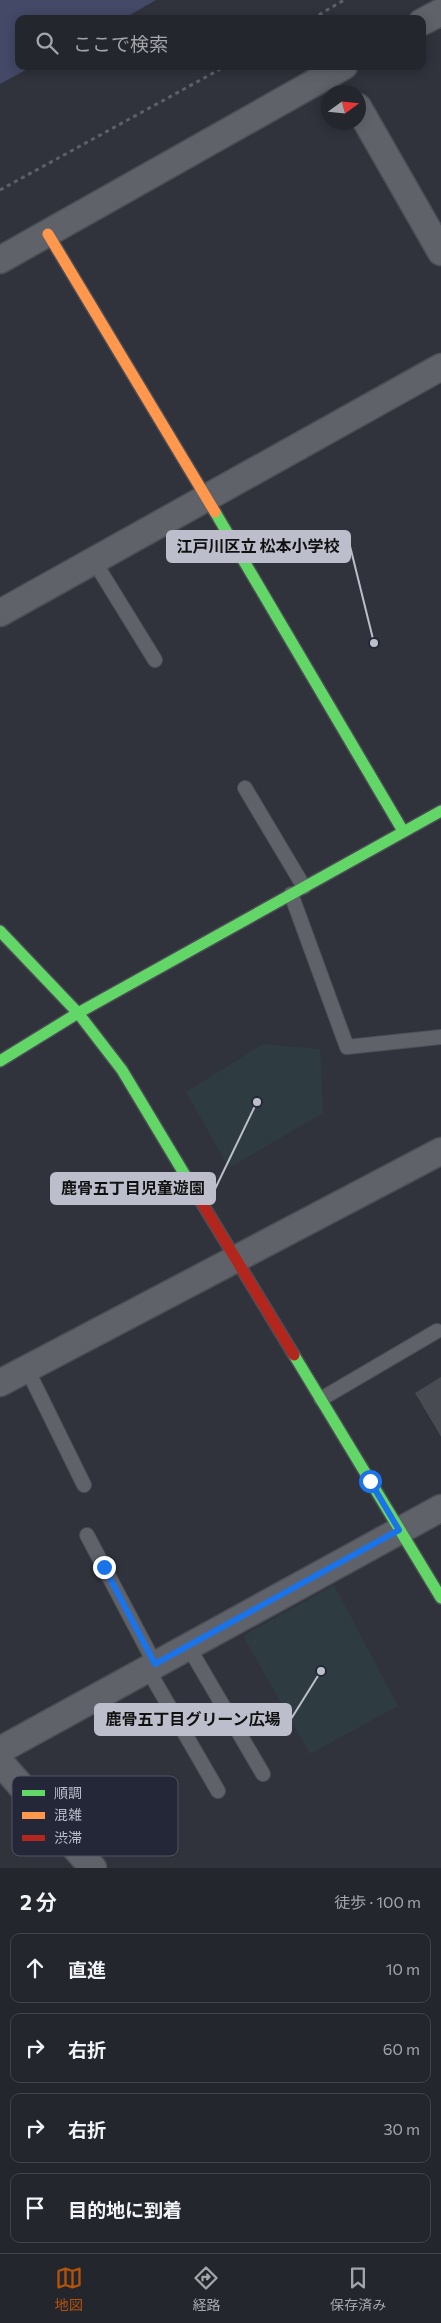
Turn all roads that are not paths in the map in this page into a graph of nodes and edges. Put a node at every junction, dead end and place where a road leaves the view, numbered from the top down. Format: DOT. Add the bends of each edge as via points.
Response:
graph roads {
  1 [pos="441,12"];
  2 [pos="426,20"];
  3 [pos="337,70"];
  4 [pos="342,70"];
  5 [pos="347,85"];
  6 [pos="366,121"];
  7 [pos="48,234"];
  8 [pos="441,252"];
  9 [pos="0,260"];
  10 [pos="441,367"];
  11 [pos="208,498"];
  12 [pos="94,561"];
  13 [pos="0,613"];
  14 [pos="155,660"];
  15 [pos="245,788"];
  16 [pos="441,811"];
  17 [pos="403,831"];
  18 [pos="304,887"];
  19 [pos="291,894"];
  20 [pos="0,931"];
  21 [pos="78,1013"];
  22 [pos="441,1037"];
  23 [pos="0,1061"];
  24 [pos="441,1152"];
  25 [pos="237,1259"];
  26 [pos="437,1331"];
  27 [pos="27,1368"];
  28 [pos="0,1382"];
  29 [pos="321,1399"];
  30 [pos="84,1485"];
  31 [pos="441,1508"];
  32 [pos="399,1530"];
  33 [pos="87,1535"];
  34 [pos="441,1598"];
  35 [pos="188,1646"];
  36 [pos="151,1666"];
  37 [pos="0,1750"];
  38 [pos="0,1762"];
  39 [pos="263,1774"];
  40 [pos="12,1776"];
  41 [pos="218,1791"];
  42 [pos="82,1856"];
  43 [pos="93,1868"];
  1 -- 2 [label="street"];
  3 -- 7 [label="street"];
  4 -- 5 [label="street"];
  6 -- 8 [label="street"];
  7 -- 9 [label="street"];
  7 -- 11 [label="street"];
  10 -- 11 [label="street"];
  11 -- 12 [label="street"];
  11 -- 17 [label="street"];
  12 -- 13 [label="street"];
  12 -- 14 [label="lane"];
  15 -- 18 [label="lane"];
  16 -- 17 [label="street"];
  17 -- 18 [label="street"];
  18 -- 19 [label="street"];
  19 -- 21 [label="street"];
  19 -- 22 [label="lane" via="347,1047"];
  20 -- 21 [label="street"];
  21 -- 23 [label="street"];
  21 -- 25 [label="street" via="122,1070"];
  24 -- 25 [label="street"];
  25 -- 27 [label="street"];
  25 -- 29 [label="street"];
  26 -- 29 [label="lane"];
  27 -- 28 [label="street"];
  27 -- 30 [label="lane"];
  29 -- 32 [label="street"];
  31 -- 32 [label="street"];
  32 -- 34 [label="street"];
  32 -- 35 [label="street"];
  33 -- 36 [label="lane"];
  35 -- 36 [label="street"];
  35 -- 39 [label="lane"];
  36 -- 37 [label="street"];
  36 -- 41 [label="lane"];
  38 -- 40 [label="street"];
  42 -- 43 [label="street"];
}
